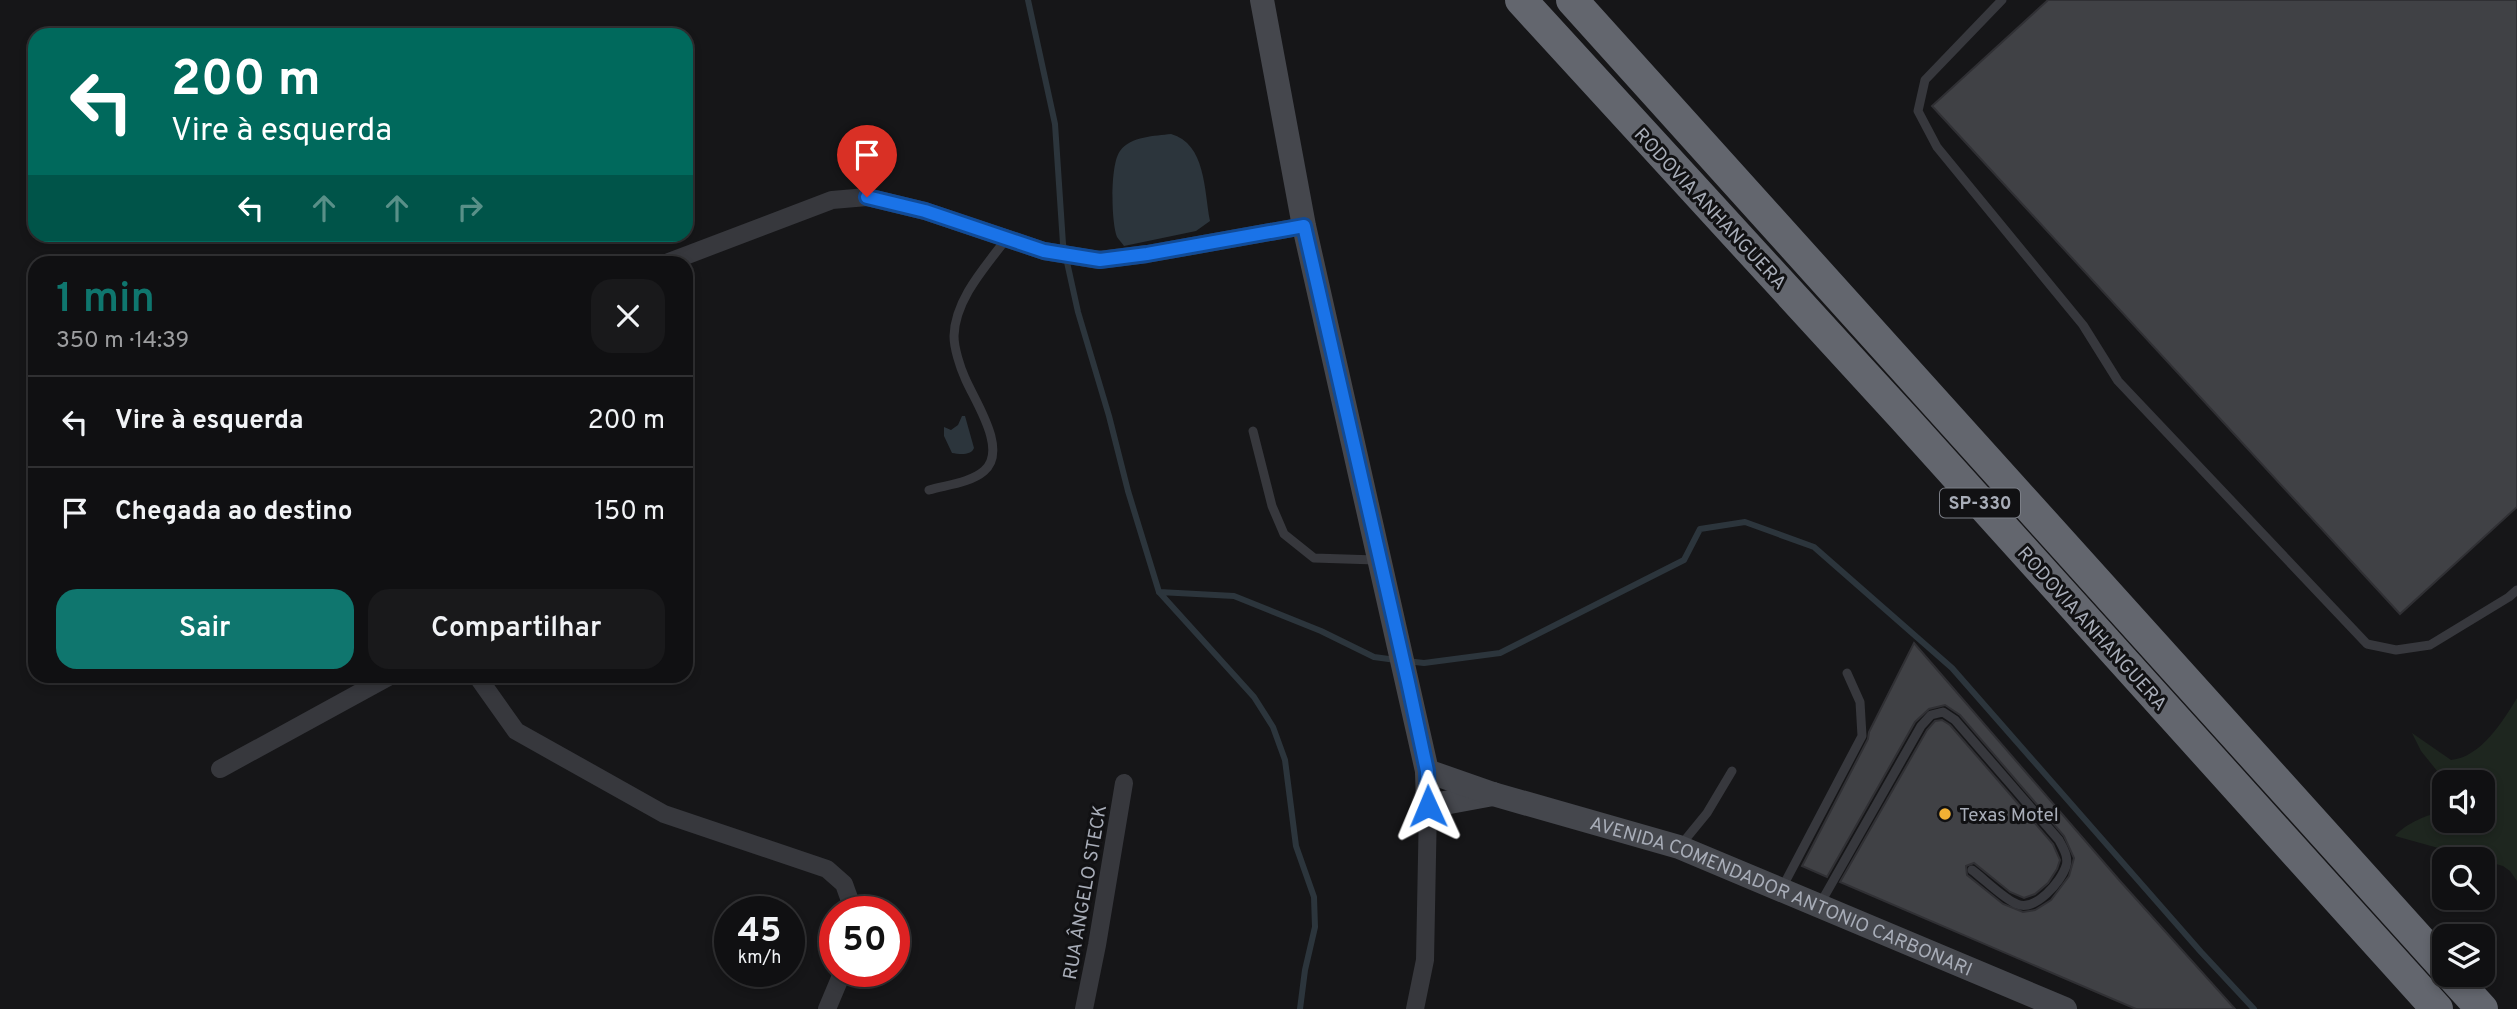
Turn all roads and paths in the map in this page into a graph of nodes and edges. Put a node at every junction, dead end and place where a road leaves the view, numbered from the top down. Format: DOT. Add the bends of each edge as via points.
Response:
graph roads {
  1 [pos="1262,0"];
  2 [pos="1521,0"];
  3 [pos="1572,0"];
  4 [pos="2002,0"];
  5 [pos="1304,226"];
  6 [pos="1007,238"];
  7 [pos="685,256"];
  8 [pos="1253,431"];
  9 [pos="929,490"];
  10 [pos="1381,561"];
  11 [pos="2517,590"];
  12 [pos="1847,673"];
  13 [pos="377,683"];
  14 [pos="482,683"];
  15 [pos="220,769"];
  16 [pos="1427,771"];
  17 [pos="1732,771"];
  18 [pos="1124,783"];
  19 [pos="1493,794"];
  20 [pos="1428,806"];
  21 [pos="1679,847"];
  22 [pos="1972,870"];
  23 [pos="1781,890"];
  24 [pos="848,896"];
  25 [pos="1819,905"];
  26 [pos="2432,954"];
  27 [pos="836,987"];
  28 [pos="2462,987"];
  29 [pos="827,1009"];
  30 [pos="1084,1009"];
  31 [pos="1415,1009"];
  32 [pos="2065,1009"];
  33 [pos="2437,1009"];
  34 [pos="2482,1009"];
  1 -- 5 [label="main road"];
  2 -- 33 [label="highway, RODOVIA ANHANGUERA / SP-330"];
  3 -- 26 [label="highway, RODOVIA ANHANGUERA / SP-330"];
  4 -- 11 [label="lane" via="1925,80 1918,111 1937,147 2083,325 2118,381 2367,644 2396,650 2430,645"];
  5 -- 6 [label="street" via="1100,260 1044,251"];
  5 -- 10 [label="main road"];
  6 -- 7 [label="street" via="867,197 832,200"];
  6 -- 9 [label="lane" via="961,306 954,337 964,376 992,436 992,457 986,470 971,479"];
  8 -- 10 [label="lane" via="1284,534 1314,558"];
  10 -- 16 [label="main road"];
  12 -- 23 [label="lane" via="1860,702 1862,737"];
  13 -- 15 [label="street"];
  14 -- 24 [label="street" via="516,730 664,814 827,869 844,884"];
  16 -- 19 [label="main road, AVENIDA COMENDADOR ANTONIO CARBONARI"];
  16 -- 20 [label="main road"];
  17 -- 21 [label="lane" via="1707,813"];
  18 -- 30 [label="street, RUA ÂNGELO STECK"];
  19 -- 20 [label="main road, AVENIDA COMENDADOR ANTONIO CARBONARI"];
  19 -- 21 [label="main road, AVENIDA COMENDADOR ANTONIO CARBONARI"];
  20 -- 31 [label="street" via="1425,960"];
  21 -- 23 [label="main road, AVENIDA COMENDADOR ANTONIO CARBONARI"];
  22 -- 25 [label="lane" via="2017,905 2029,905 2059,879 2066,854 2059,840 1955,720 1943,712 1931,715 1921,726"];
  23 -- 25 [label="main road, AVENIDA COMENDADOR ANTONIO CARBONARI"];
  25 -- 32 [label="main road, AVENIDA COMENDADOR ANTONIO CARBONARI"];
  27 -- 29 [label="street"];
  28 -- 34 [label="highway"];
}
